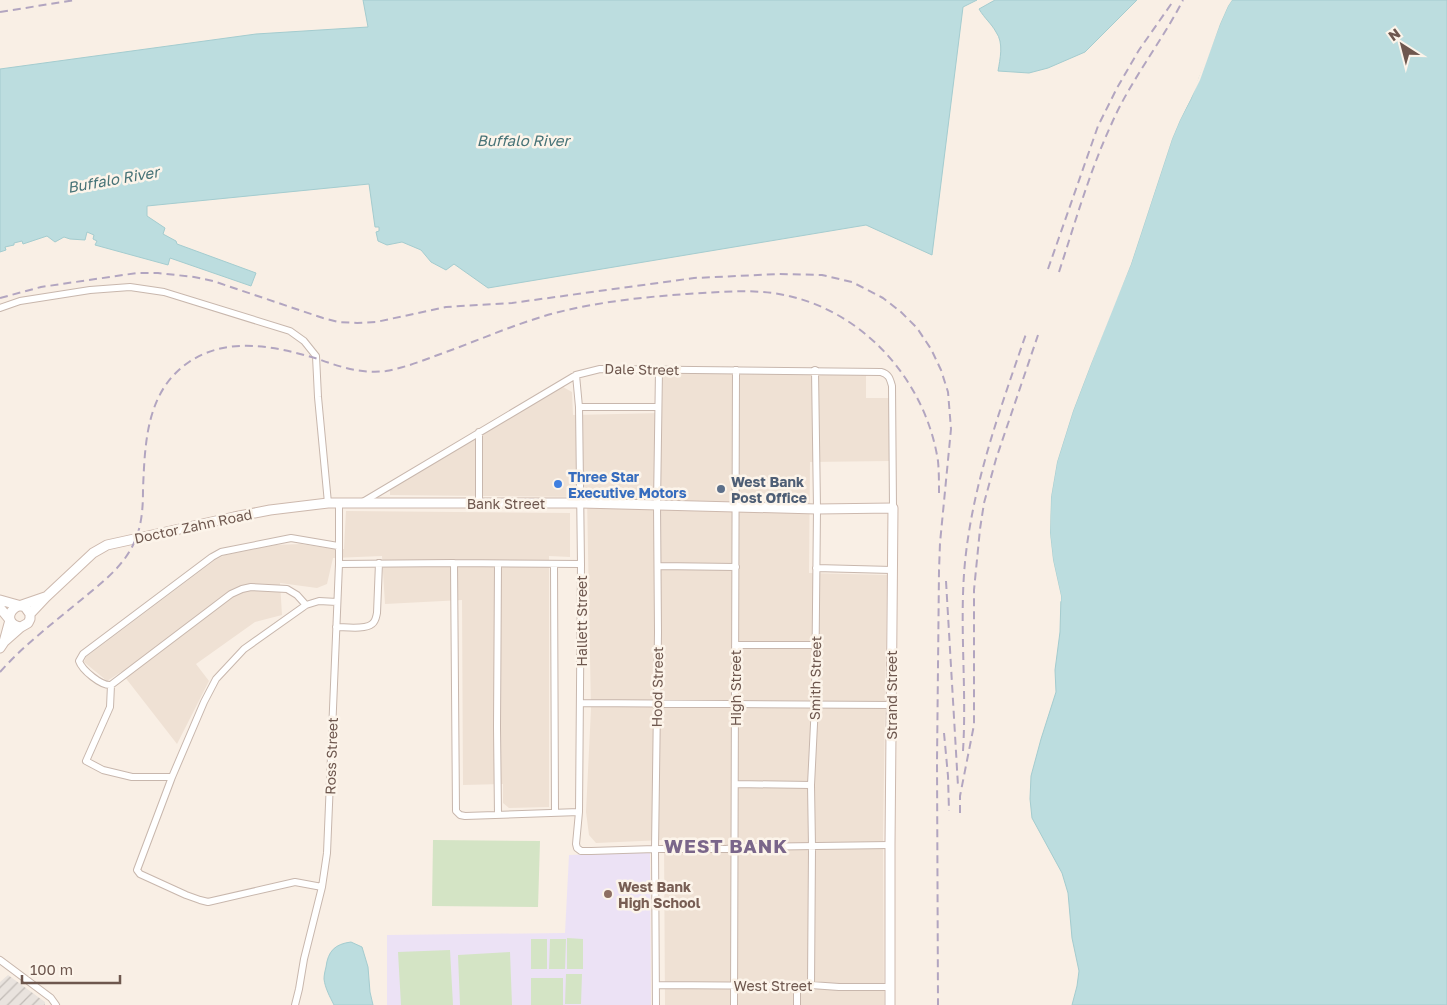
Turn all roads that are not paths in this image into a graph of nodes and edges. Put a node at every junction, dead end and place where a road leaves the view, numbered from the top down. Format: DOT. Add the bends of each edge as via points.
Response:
graph roads {
  1 [pos="0,308"];
  2 [pos="658,370"];
  3 [pos="736,370"];
  4 [pos="815,370"];
  5 [pos="576,375"];
  6 [pos="892,386"];
  7 [pos="579,407"];
  8 [pos="658,407"];
  9 [pos="479,432"];
  10 [pos="328,503"];
  11 [pos="360,503"];
  12 [pos="580,503"];
  13 [pos="339,504"];
  14 [pos="479,504"];
  15 [pos="657,504"];
  16 [pos="736,507"];
  17 [pos="893,508"];
  18 [pos="817,509"];
  19 [pos="338,546"];
  20 [pos="454,563"];
  21 [pos="339,564"];
  22 [pos="379,564"];
  23 [pos="498,564"];
  24 [pos="554,564"];
  25 [pos="581,564"];
  26 [pos="658,566"];
  27 [pos="736,567"];
  28 [pos="816,568"];
  29 [pos="892,570"];
  30 [pos="46,596"];
  31 [pos="0,600"];
  32 [pos="337,602"];
  33 [pos="306,605"];
  34 [pos="20,606"];
  35 [pos="0,608"];
  36 [pos="30,614"];
  37 [pos="10,620"];
  38 [pos="20,627"];
  39 [pos="336,627"];
  40 [pos="2,645"];
  41 [pos="735,645"];
  42 [pos="815,645"];
  43 [pos="112,684"];
  44 [pos="581,703"];
  45 [pos="657,703"];
  46 [pos="734,704"];
  47 [pos="815,704"];
  48 [pos="892,705"];
  49 [pos="172,777"];
  50 [pos="734,784"];
  51 [pos="811,785"];
  52 [pos="579,812"];
  53 [pos="555,813"];
  54 [pos="498,815"];
  55 [pos="890,845"];
  56 [pos="812,847"];
  57 [pos="735,848"];
  58 [pos="655,849"];
  59 [pos="322,887"];
  60 [pos="0,960"];
  61 [pos="735,985"];
  62 [pos="811,985"];
  63 [pos="656,986"];
  64 [pos="797,986"];
  65 [pos="890,986"];
  66 [pos="56,1005"];
  67 [pos="295,1005"];
  68 [pos="656,1005"];
  69 [pos="734,1005"];
  70 [pos="797,1005"];
  71 [pos="890,1005"];
  1 -- 10 [label="street" via="20,301 130,287 164,292 296,334 316,356"];
  2 -- 3 [label="street, Dale Street"];
  2 -- 5 [label="street, Dale Street" via="600,369"];
  2 -- 8 [label="street, Hood Street"];
  3 -- 4 [label="street, Dale Street"];
  3 -- 16 [label="street, High Street"];
  4 -- 6 [label="street, Dale Street" via="881,372 888,375"];
  4 -- 18 [label="street, Smith Street"];
  5 -- 7 [label="street, Hallett Street"];
  5 -- 9 [label="street, Dale Street"];
  6 -- 17 [label="street, Strand Street"];
  7 -- 8 [label="street"];
  7 -- 12 [label="street, Hallett Street"];
  8 -- 15 [label="street, Hood Street"];
  9 -- 11 [label="street, Dale Street"];
  9 -- 14 [label="street"];
  10 -- 13 [label="street, Doctor Zahn Road"];
  10 -- 30 [label="street, Doctor Zahn Road" via="270,510 113,543 93,553"];
  11 -- 13 [label="street, Doctor Zahn Road"];
  11 -- 14 [label="street, Bank Street"];
  12 -- 14 [label="street, Bank Street"];
  12 -- 15 [label="street, Bank Street"];
  12 -- 25 [label="street, Hallett Street"];
  13 -- 19 [label="street, Ross Street"];
  15 -- 16 [label="street, Bank Street"];
  15 -- 26 [label="street, Hood Street"];
  16 -- 18 [label="street, Bank Street"];
  16 -- 27 [label="street, High Street"];
  17 -- 18 [label="street, Bank Street"];
  17 -- 29 [label="street, Strand Street"];
  18 -- 28 [label="street, Smith Street"];
  19 -- 21 [label="street, Ross Street"];
  19 -- 43 [label="street" via="284,539 217,554 81,656 82,668 104,684"];
  20 -- 22 [label="street"];
  20 -- 23 [label="street"];
  20 -- 54 [label="street" via="455,810 465,816"];
  21 -- 22 [label="street"];
  21 -- 32 [label="street, Ross Street"];
  22 -- 39 [label="street" via="375,620 366,627"];
  23 -- 24 [label="street"];
  23 -- 54 [label="street"];
  24 -- 25 [label="street"];
  24 -- 53 [label="street"];
  25 -- 44 [label="street, Hallett Street"];
  26 -- 27 [label="street"];
  26 -- 45 [label="street, Hood Street"];
  27 -- 41 [label="street, High Street"];
  28 -- 29 [label="street"];
  28 -- 42 [label="street, Smith Street"];
  29 -- 48 [label="street, Strand Street"];
  30 -- 34 [label="street, Doctor Zahn Road"];
  30 -- 36 [label="street, Doctor Zahn Road"];
  31 -- 34 [label="street"];
  32 -- 33 [label="street" via="319,601"];
  32 -- 39 [label="street, Ross Street"];
  33 -- 43 [label="street" via="287,589 242,589"];
  33 -- 49 [label="street" via="244,649 216,679"];
  34 -- 36 [label="street"];
  34 -- 37 [label="street" via="12,609"];
  35 -- 37 [label="street"];
  36 -- 38 [label="street, Doctor Zahn Road" via="28,623"];
  37 -- 38 [label="street"];
  37 -- 40 [label="street"];
  38 -- 40 [label="street"];
  39 -- 59 [label="street, Ross Street" via="328,853"];
  41 -- 42 [label="street"];
  41 -- 46 [label="street, High Street"];
  42 -- 47 [label="street, Smith Street"];
  43 -- 49 [label="street" via="110,708 86,761 123,775"];
  44 -- 45 [label="street"];
  44 -- 52 [label="street, Hallett Street"];
  45 -- 46 [label="street"];
  45 -- 58 [label="street, Hood Street"];
  46 -- 47 [label="street"];
  46 -- 50 [label="street, High Street"];
  47 -- 48 [label="street"];
  47 -- 51 [label="street, Smith Street"];
  48 -- 55 [label="street, Strand Street"];
  49 -- 59 [label="street" via="137,866 138,873 208,902 295,882"];
  50 -- 51 [label="street"];
  50 -- 57 [label="street, High Street"];
  51 -- 56 [label="street, Smith Street"];
  52 -- 53 [label="street"];
  52 -- 58 [label="street, Hallett Street" via="576,847 581,851"];
  53 -- 54 [label="street"];
  55 -- 56 [label="street"];
  55 -- 65 [label="street, Strand Street"];
  56 -- 57 [label="street"];
  56 -- 62 [label="street, Smith Street"];
  57 -- 58 [label="street"];
  57 -- 61 [label="street, High Street"];
  58 -- 63 [label="street, Hood Street"];
  59 -- 67 [label="street, Ross Street"];
  60 -- 66 [label="street"];
  61 -- 63 [label="street, West Street"];
  61 -- 64 [label="street, West Street"];
  61 -- 69 [label="street, High Street"];
  62 -- 64 [label="street, West Street"];
  62 -- 65 [label="street, West Street"];
  63 -- 68 [label="street, Hood Street"];
  64 -- 70 [label="street"];
  65 -- 71 [label="street, Strand Street"];
}
